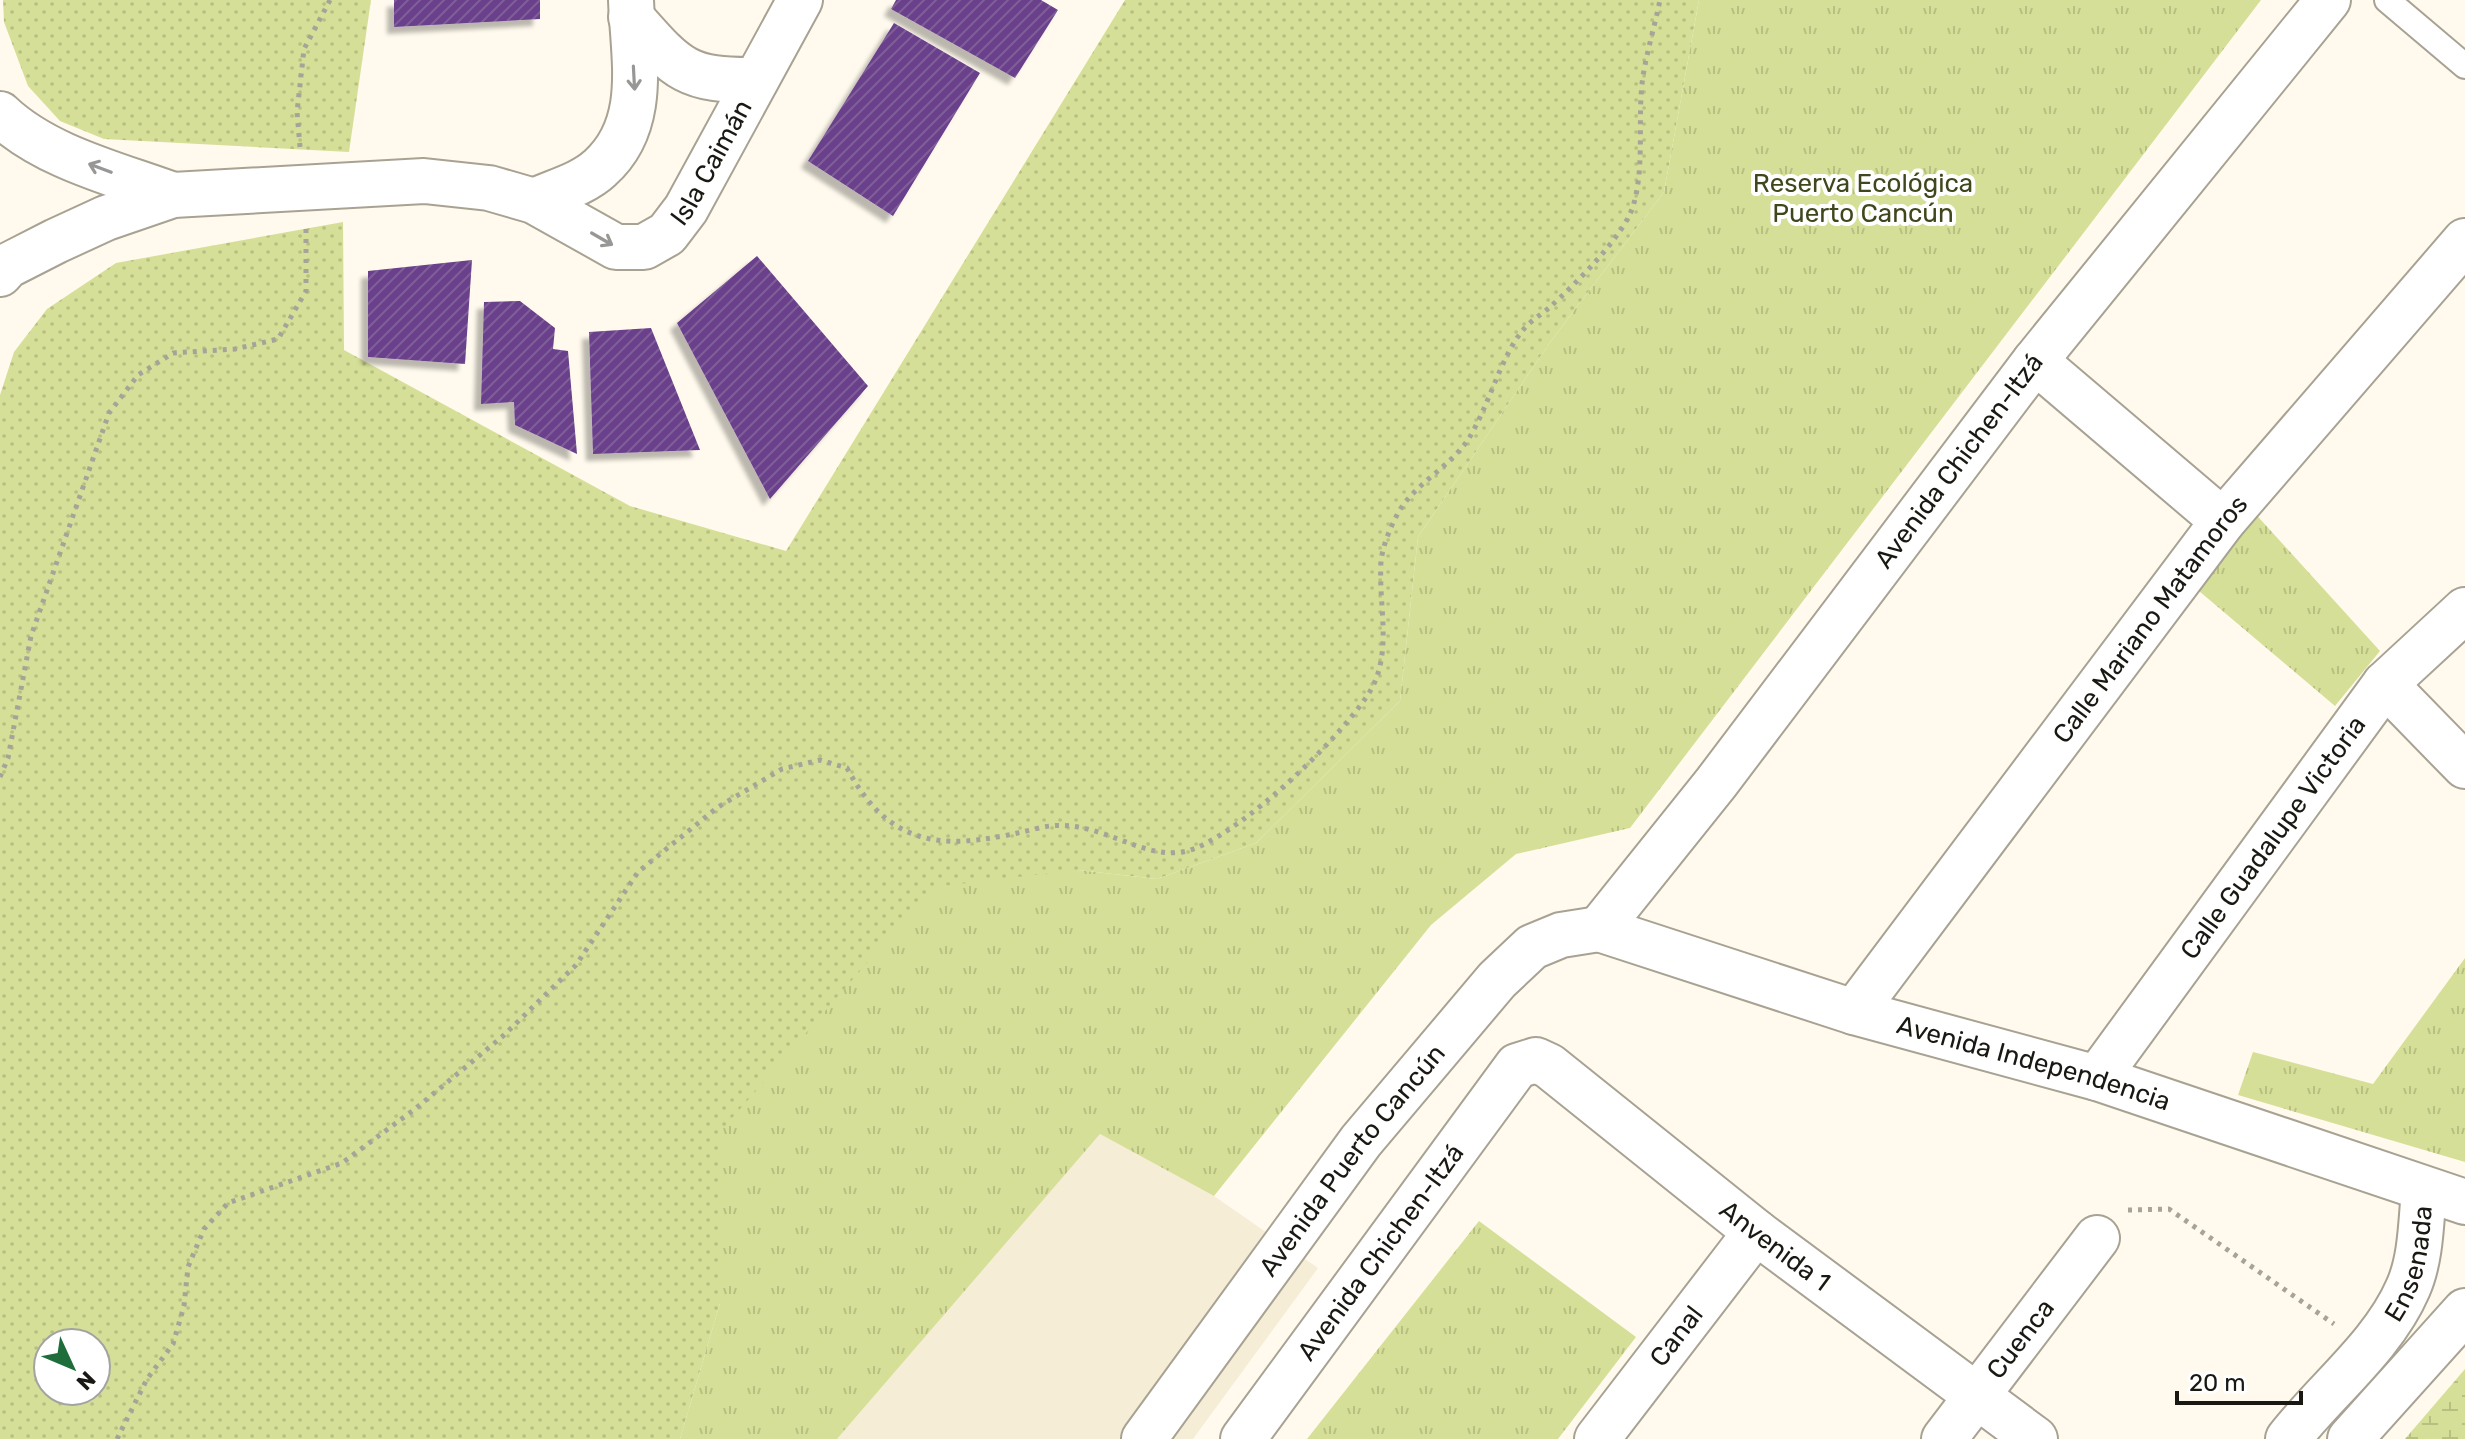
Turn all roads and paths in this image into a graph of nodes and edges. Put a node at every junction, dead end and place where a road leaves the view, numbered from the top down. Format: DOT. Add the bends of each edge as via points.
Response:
graph roads {
  1 [pos="330,0"];
  2 [pos="800,0"];
  3 [pos="1660,0"];
  4 [pos="2328,0"];
  5 [pos="2387,0"];
  6 [pos="631,9"];
  7 [pos="2413,9"];
  8 [pos="2465,66"];
  9 [pos="756,80"];
  10 [pos="0,114"];
  11 [pos="303,188"];
  12 [pos="173,195"];
  13 [pos="534,201"];
  14 [pos="2465,241"];
  15 [pos="0,274"];
  16 [pos="2035,361"];
  17 [pos="2223,521"];
  18 [pos="2465,610"];
  19 [pos="2385,684"];
  20 [pos="2465,766"];
  21 [pos="0,777"];
  22 [pos="1599,929"];
  23 [pos="1854,1012"];
  24 [pos="1517,1066"];
  25 [pos="2097,1078"];
  26 [pos="2424,1190"];
  27 [pos="2465,1202"];
  28 [pos="1756,1232"];
  29 [pos="2097,1238"];
  30 [pos="2465,1311"];
  31 [pos="2368,1348"];
  32 [pos="1975,1397"];
  33 [pos="117,1439"];
  34 [pos="1144,1439"];
  35 [pos="1243,1439"];
  36 [pos="1597,1439"];
  37 [pos="1944,1439"];
  38 [pos="2035,1439"];
  39 [pos="2288,1439"];
  40 [pos="2350,1439"];
  1 -- 11 [label="path" via="304,49 297,112"];
  2 -- 9 [label="street, Isla Caimán"];
  3 -- 33 [label="path" via="1643,76 1634,204 1621,230 1522,331 1468,440 1398,512 1381,559 1383,667 1366,698 1314,757 1245,818 1194,849 1163,854 1091,826 1061,822 962,843 925,840 891,825 861,795 847,768 820,760 782,769 718,807 638,872 576,965 503,1036 415,1109 342,1163 228,1203 204,1229 188,1267 173,1344 147,1379"];
  4 -- 16 [label="street, Avenida Chichen-Itzá"];
  5 -- 7 [label="lane"];
  6 -- 9 [label="street" via="670,61 689,73 715,80"];
  6 -- 13 [label="street, one-way" via="635,108 621,144 600,169"];
  7 -- 8 [label="lane"];
  13 -- 9 [label="street, Isla Caimán, one-way" via="616,247 644,247 667,234 686,209"];
  12 -- 10 [label="street, Isla Caimán, one-way" via="73,158 17,130"];
  11 -- 12 [label="street, Isla Caimán"];
  11 -- 13 [label="street, Isla Caimán" via="424,181 489,188"];
  11 -- 21 [label="path" via="306,291 278,339 235,349 173,353 138,375 109,413 31,636"];
  12 -- 15 [label="street, Isla Caimán" via="106,218 31,253"];
  14 -- 17 [label="street, Calle Mariano Matamoros"];
  16 -- 17 [label="street"];
  16 -- 22 [label="street, Avenida Chichen-Itzá"];
  17 -- 23 [label="street, Calle Mariano Matamoros"];
  18 -- 19 [label="street, Calle Guadalupe Victoria"];
  19 -- 20 [label="street"];
  19 -- 25 [label="street, Calle Guadalupe Victoria"];
  22 -- 23 [label="street, Avenida Independencia"];
  22 -- 34 [label="street, Avenida Puerto Cancún" via="1561,935 1532,947 1497,980 1361,1141"];
  23 -- 25 [label="street, Avenida Independencia"];
  24 -- 28 [label="street, Anvenida 1" via="1536,1060 1549,1066"];
  24 -- 35 [label="street, Avenida Chichen-Itzá"];
  25 -- 26 [label="street, Avenida Independencia"];
  26 -- 27 [label="street, Avenida Independencia"];
  26 -- 31 [label="street, Ensenada" via="2408,1288"];
  28 -- 32 [label="street, Anvenida 1"];
  28 -- 36 [label="street, Canal"];
  29 -- 31 [label="path" via="2121,1210 2169,1209"];
  29 -- 32 [label="street, Cuenca"];
  30 -- 40 [label="street"];
  31 -- 39 [label="street, Ensenada"];
  32 -- 37 [label="street, Cuenca"];
  32 -- 38 [label="street, Anvenida 1"];
}
